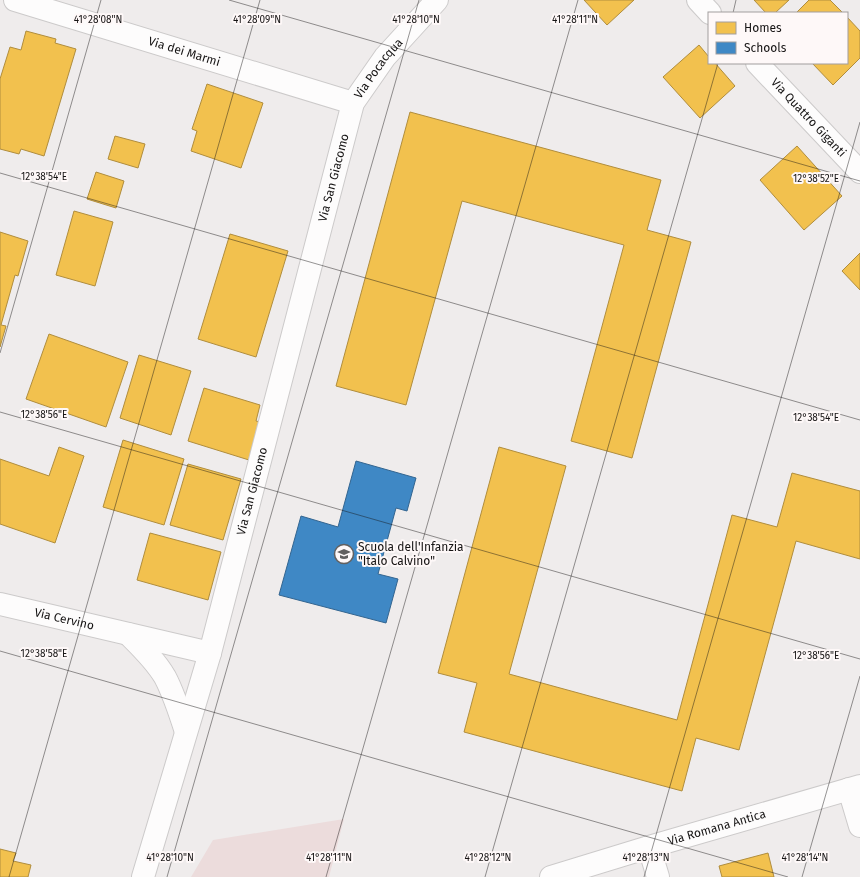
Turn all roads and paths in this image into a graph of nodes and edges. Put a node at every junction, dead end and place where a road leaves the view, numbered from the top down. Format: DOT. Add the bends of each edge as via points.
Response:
graph roads {
  1 [pos="15,0"];
  2 [pos="436,0"];
  3 [pos="698,0"];
  4 [pos="709,12"];
  5 [pos="758,64"];
  6 [pos="353,103"];
  7 [pos="860,172"];
  8 [pos="0,604"];
  9 [pos="128,634"];
  10 [pos="210,653"];
  11 [pos="186,732"];
  12 [pos="854,788"];
  13 [pos="860,826"];
  14 [pos="649,847"];
  15 [pos="142,877"];
  16 [pos="551,877"];
  17 [pos="658,877"];
  1 -- 6 [label="street, Via dei Marmi"];
  2 -- 6 [label="street, Via Pocacqua" via="385,57"];
  3 -- 4 [label="street"];
  5 -- 7 [label="street, Via Quattro Giganti"];
  6 -- 10 [label="street, Via San Giacomo"];
  8 -- 9 [label="street, Via Cervino"];
  9 -- 10 [label="street, Via Cervino"];
  9 -- 11 [label="street" via="164,676 175,698"];
  10 -- 11 [label="street, Via San Giacomo"];
  11 -- 15 [label="street, Via San Giacomo"];
  12 -- 13 [label="street"];
  12 -- 14 [label="street, Via Romana Antica"];
  14 -- 16 [label="street, Via Romana Antica"];
  14 -- 17 [label="street"];
}
